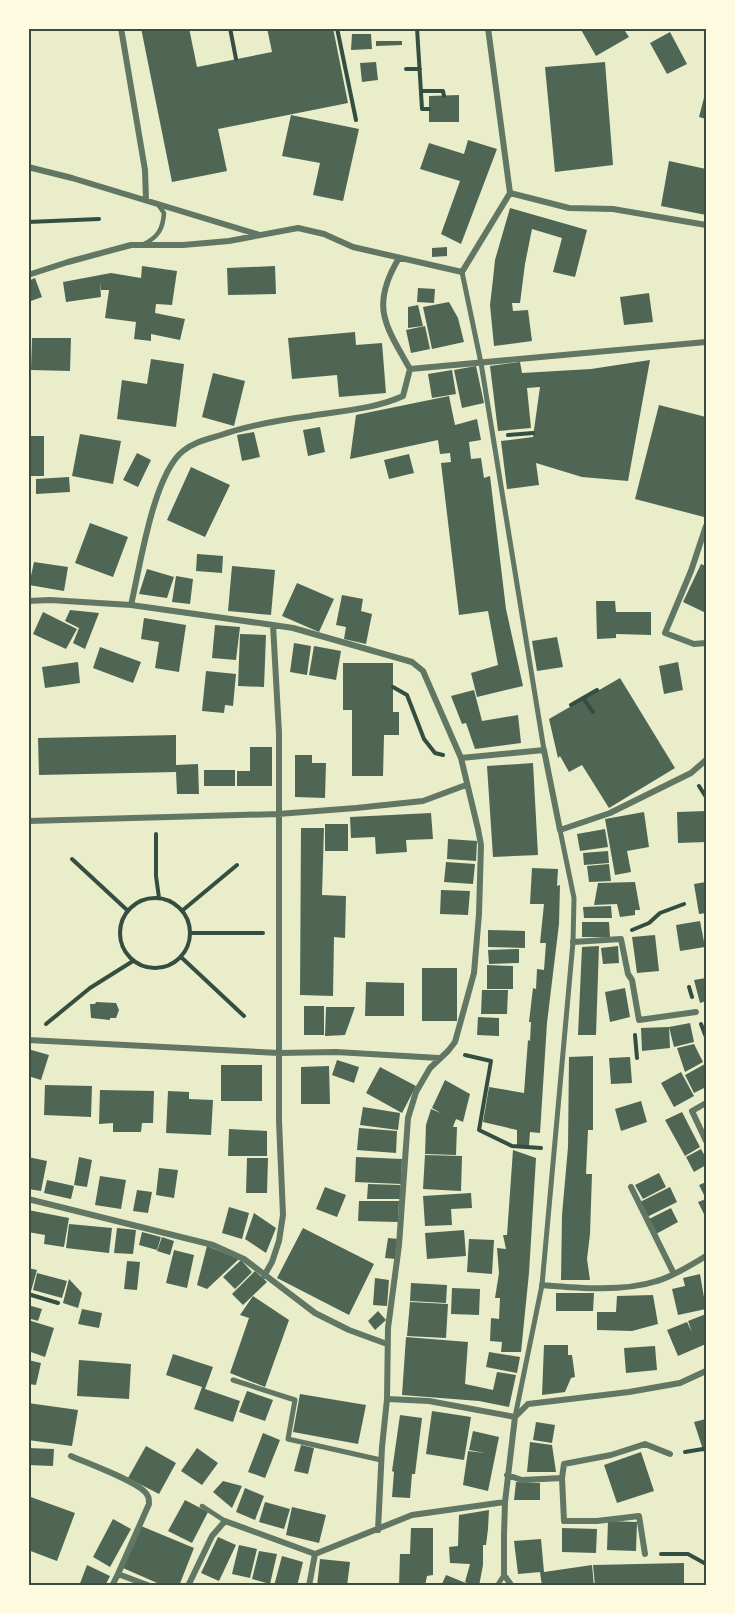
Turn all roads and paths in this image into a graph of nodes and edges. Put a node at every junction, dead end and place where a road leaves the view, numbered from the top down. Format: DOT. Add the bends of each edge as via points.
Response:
graph roads {
  1 [pos="121,28"];
  2 [pos="230,28"];
  3 [pos="337,28"];
  4 [pos="417,28"];
  5 [pos="488,28"];
  6 [pos="236,59"];
  7 [pos="406,69"];
  8 [pos="420,69"];
  9 [pos="422,91"];
  10 [pos="444,96"];
  11 [pos="429,109"];
  12 [pos="356,120"];
  13 [pos="28,167"];
  14 [pos="510,193"];
  15 [pos="146,200"];
  16 [pos="157,204"];
  17 [pos="99,219"];
  18 [pos="28,222"];
  19 [pos="706,225"];
  20 [pos="263,236"];
  21 [pos="141,245"];
  22 [pos="399,258"];
  23 [pos="462,272"];
  24 [pos="28,275"];
  25 [pos="706,342"];
  26 [pos="481,363"];
  27 [pos="410,369"];
  28 [pos="533,433"];
  29 [pos="492,436"];
  30 [pos="706,526"];
  31 [pos="28,601"];
  32 [pos="131,605"];
  33 [pos="273,625"];
  34 [pos="706,643"];
  35 [pos="393,687"];
  36 [pos="597,690"];
  37 [pos="583,698"];
  38 [pos="571,705"];
  39 [pos="593,712"];
  40 [pos="544,750"];
  41 [pos="461,758"];
  42 [pos="706,760"];
  43 [pos="698,783"];
  44 [pos="466,785"];
  45 [pos="706,797"];
  46 [pos="278,813"];
  47 [pos="28,821"];
  48 [pos="560,830"];
  49 [pos="156,833"];
  50 [pos="72,860"];
  51 [pos="237,865"];
  52 [pos="159,898"];
  53 [pos="684,904"];
  54 [pos="127,910"];
  55 [pos="183,910"];
  56 [pos="191,933"];
  57 [pos="278,933"];
  58 [pos="621,939"];
  59 [pos="573,942"];
  60 [pos="181,957"];
  61 [pos="134,961"];
  62 [pos="696,1012"];
  63 [pos="244,1016"];
  64 [pos="639,1020"];
  65 [pos="43,1026"];
  66 [pos="28,1040"];
  67 [pos="448,1052"];
  68 [pos="279,1053"];
  69 [pos="439,1058"];
  70 [pos="637,1058"];
  71 [pos="706,1103"];
  72 [pos="706,1141"];
  73 [pos="553,1149"];
  74 [pos="631,1187"];
  75 [pos="28,1198"];
  76 [pos="706,1256"];
  77 [pos="674,1274"];
  78 [pos="264,1276"];
  79 [pos="542,1285"];
  80 [pos="28,1294"];
  81 [pos="58,1303"];
  82 [pos="387,1344"];
  83 [pos="706,1371"];
  84 [pos="233,1380"];
  85 [pos="387,1399"];
  86 [pos="516,1417"];
  87 [pos="669,1454"];
  88 [pos="71,1456"];
  89 [pos="381,1460"];
  90 [pos="507,1475"];
  91 [pos="562,1478"];
  92 [pos="505,1502"];
  93 [pos="202,1506"];
  94 [pos="225,1521"];
  95 [pos="378,1530"];
  96 [pos="315,1554"];
  97 [pos="645,1554"];
  98 [pos="706,1564"];
  99 [pos="118,1574"];
  100 [pos="504,1575"];
  101 [pos="112,1586"];
  102 [pos="150,1586"];
  103 [pos="188,1586"];
  104 [pos="309,1586"];
  105 [pos="497,1586"];
  106 [pos="512,1586"];
  1 -- 15 [label="street" via="145,170"];
  2 -- 6 [label="path"];
  3 -- 12 [label="path"];
  4 -- 8 [label="path"];
  5 -- 14 [label="street"];
  7 -- 8 [label="path"];
  8 -- 9 [label="path"];
  9 -- 10 [label="path" via="443,91"];
  9 -- 11 [label="path" via="422,109"];
  13 -- 15 [label="street"];
  14 -- 19 [label="street" via="569,208 613,209"];
  14 -- 23 [label="street"];
  15 -- 16 [label="street"];
  16 -- 20 [label="street"];
  16 -- 21 [label="lane" via="164,213 160,232"];
  17 -- 18 [label="path"];
  20 -- 21 [label="street" via="183,245"];
  20 -- 22 [label="street" via="298,228"];
  21 -- 24 [label="street"];
  22 -- 23 [label="street"];
  22 -- 27 [label="street" via="385,287 383,313"];
  23 -- 26 [label="street"];
  25 -- 26 [label="street"];
  26 -- 27 [label="street"];
  26 -- 29 [label="street"];
  27 -- 32 [label="street" via="403,396 372,406 245,426 185,449 177,456 160,491"];
  28 -- 29 [label="path"];
  29 -- 40 [label="street"];
  30 -- 34 [label="street" via="665,633 694,644"];
  31 -- 32 [label="street"];
  32 -- 33 [label="street"];
  33 -- 41 [label="street" via="418,666 428,680"];
  33 -- 46 [label="street" via="279,734"];
  35 -- 41 [label="path" via="407,695 424,739 435,753"];
  36 -- 37 [label="path"];
  37 -- 38 [label="path"];
  37 -- 39 [label="path"];
  40 -- 41 [label="street"];
  40 -- 48 [label="street"];
  41 -- 44 [label="street"];
  42 -- 48 [label="street" via="691,773 610,813"];
  43 -- 45 [label="path"];
  44 -- 46 [label="street" via="423,801"];
  44 -- 67 [label="street" via="481,845 479,914 472,983 455,1042"];
  46 -- 47 [label="street"];
  46 -- 57 [label="street"];
  48 -- 59 [label="street" via="574,898"];
  49 -- 52 [label="path"];
  50 -- 54 [label="path"];
  51 -- 55 [label="path"];
  52 -- 54 [label="path" via="141,900"];
  52 -- 55 [label="path"];
  53 -- 58 [label="path" via="660,913"];
  54 -- 61 [label="path" via="120,941"];
  55 -- 56 [label="path"];
  56 -- 57 [label="path"];
  56 -- 60 [label="path"];
  57 -- 68 [label="street"];
  58 -- 59 [label="street"];
  58 -- 64 [label="street"];
  59 -- 73 [label="street"];
  60 -- 61 [label="path" via="157,968"];
  60 -- 63 [label="path"];
  61 -- 65 [label="path" via="90,988"];
  62 -- 64 [label="street"];
  64 -- 70 [label="path" via="635,1025"];
  66 -- 68 [label="street"];
  67 -- 69 [label="street"];
  67 -- 73 [label="path" via="491,1061 479,1130 512,1146"];
  68 -- 69 [label="street"];
  68 -- 78 [label="street" via="282,1229"];
  69 -- 82 [label="street" via="422,1080 408,1118"];
  71 -- 72 [label="street" via="692,1111"];
  73 -- 79 [label="street"];
  74 -- 77 [label="street"];
  75 -- 78 [label="street" via="213,1245 244,1259"];
  76 -- 77 [label="street"];
  77 -- 79 [label="street" via="625,1288"];
  78 -- 82 [label="street" via="315,1313"];
  79 -- 86 [label="street"];
  80 -- 81 [label="path"];
  82 -- 85 [label="street"];
  83 -- 86 [label="street" via="680,1383 528,1404"];
  84 -- 89 [label="street" via="295,1400 288,1439"];
  85 -- 86 [label="street" via="429,1401"];
  85 -- 89 [label="street"];
  86 -- 90 [label="street"];
  87 -- 91 [label="street" via="645,1444 564,1464"];
  88 -- 99 [label="street" via="141,1489 149,1498"];
  89 -- 95 [label="street"];
  90 -- 91 [label="street" via="522,1480"];
  90 -- 92 [label="street"];
  91 -- 97 [label="street" via="564,1521 639,1516"];
  92 -- 95 [label="street" via="424,1512"];
  92 -- 100 [label="street"];
  93 -- 94 [label="lane"];
  94 -- 96 [label="street"];
  94 -- 103 [label="street" via="212,1536"];
  95 -- 96 [label="street"];
  96 -- 104 [label="street"];
  97 -- 98 [label="path" via="688,1554"];
  99 -- 101 [label="street"];
  99 -- 102 [label="street"];
  100 -- 105 [label="street"];
  100 -- 106 [label="street"];
}
